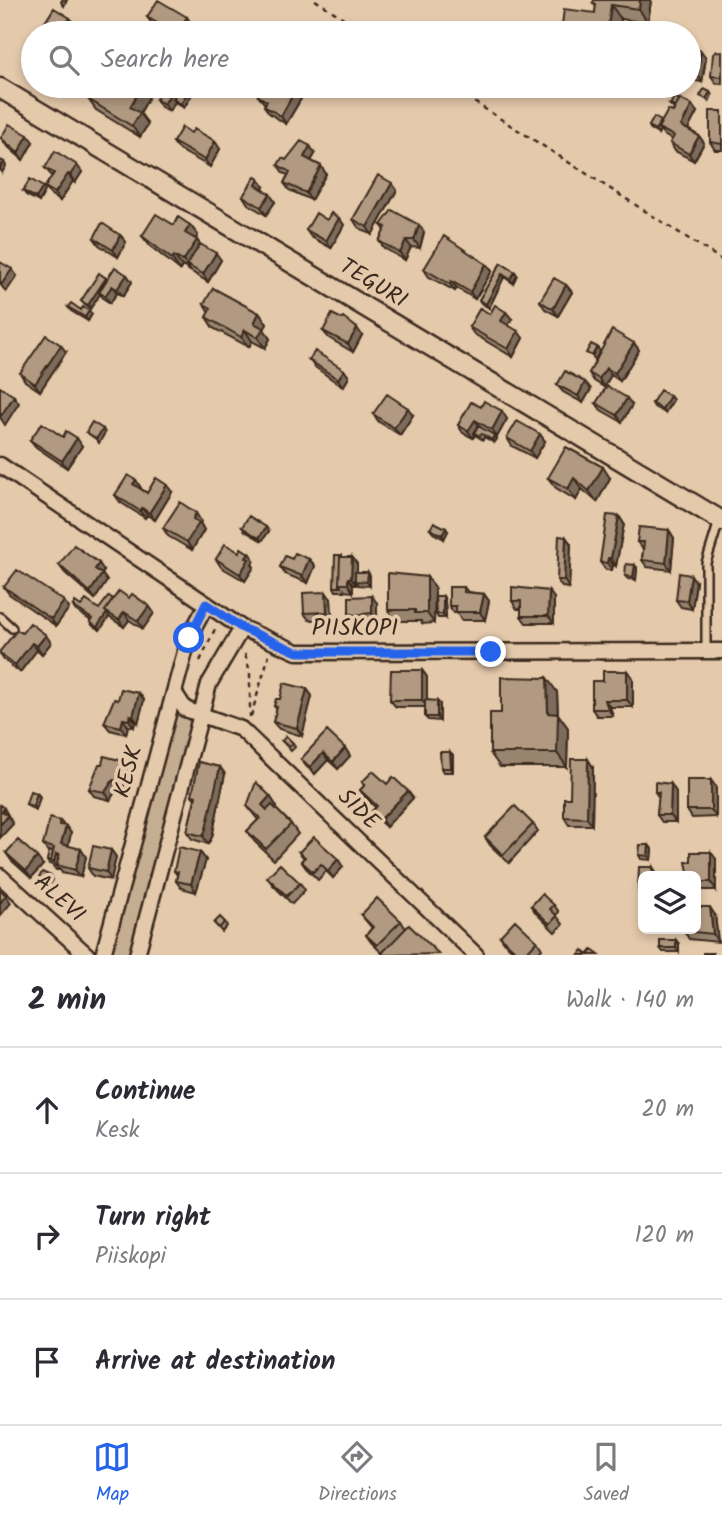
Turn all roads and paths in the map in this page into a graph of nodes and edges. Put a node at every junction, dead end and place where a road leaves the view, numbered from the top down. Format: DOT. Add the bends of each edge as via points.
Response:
graph roads {
  1 [pos="315,0"];
  2 [pos="348,21"];
  3 [pos="0,88"];
  4 [pos="468,98"];
  5 [pos="722,260"];
  6 [pos="0,465"];
  7 [pos="721,521"];
  8 [pos="206,604"];
  9 [pos="0,617"];
  10 [pos="12,628"];
  11 [pos="242,628"];
  12 [pos="242,644"];
  13 [pos="722,651"];
  14 [pos="706,652"];
  15 [pos="269,655"];
  16 [pos="174,692"];
  17 [pos="199,716"];
  18 [pos="0,876"];
  19 [pos="87,955"];
  20 [pos="103,955"];
  21 [pos="136,955"];
  22 [pos="476,955"];
  1 -- 2 [label="path"];
  3 -- 7 [label="street, TEGURI"];
  4 -- 5 [label="path"];
  6 -- 8 [label="street, PIISKOPI"];
  7 -- 14 [label="lane" via="706,562"];
  8 -- 11 [label="street, PIISKOPI"];
  8 -- 16 [label="street, KESK" via="189,638"];
  9 -- 10 [label="lane"];
  11 -- 14 [label="street, PIISKOPI" via="297,652"];
  11 -- 17 [label="street" via="209,684"];
  12 -- 15 [label="path" via="250,672 250,720"];
  13 -- 14 [label="street, PIISKOPI"];
  16 -- 17 [label="street" via="185,709"];
  16 -- 20 [label="street, KESK"];
  17 -- 21 [label="street"];
  17 -- 22 [label="street, SIDE" via="241,729"];
  18 -- 19 [label="street, ALEVI"];
}
